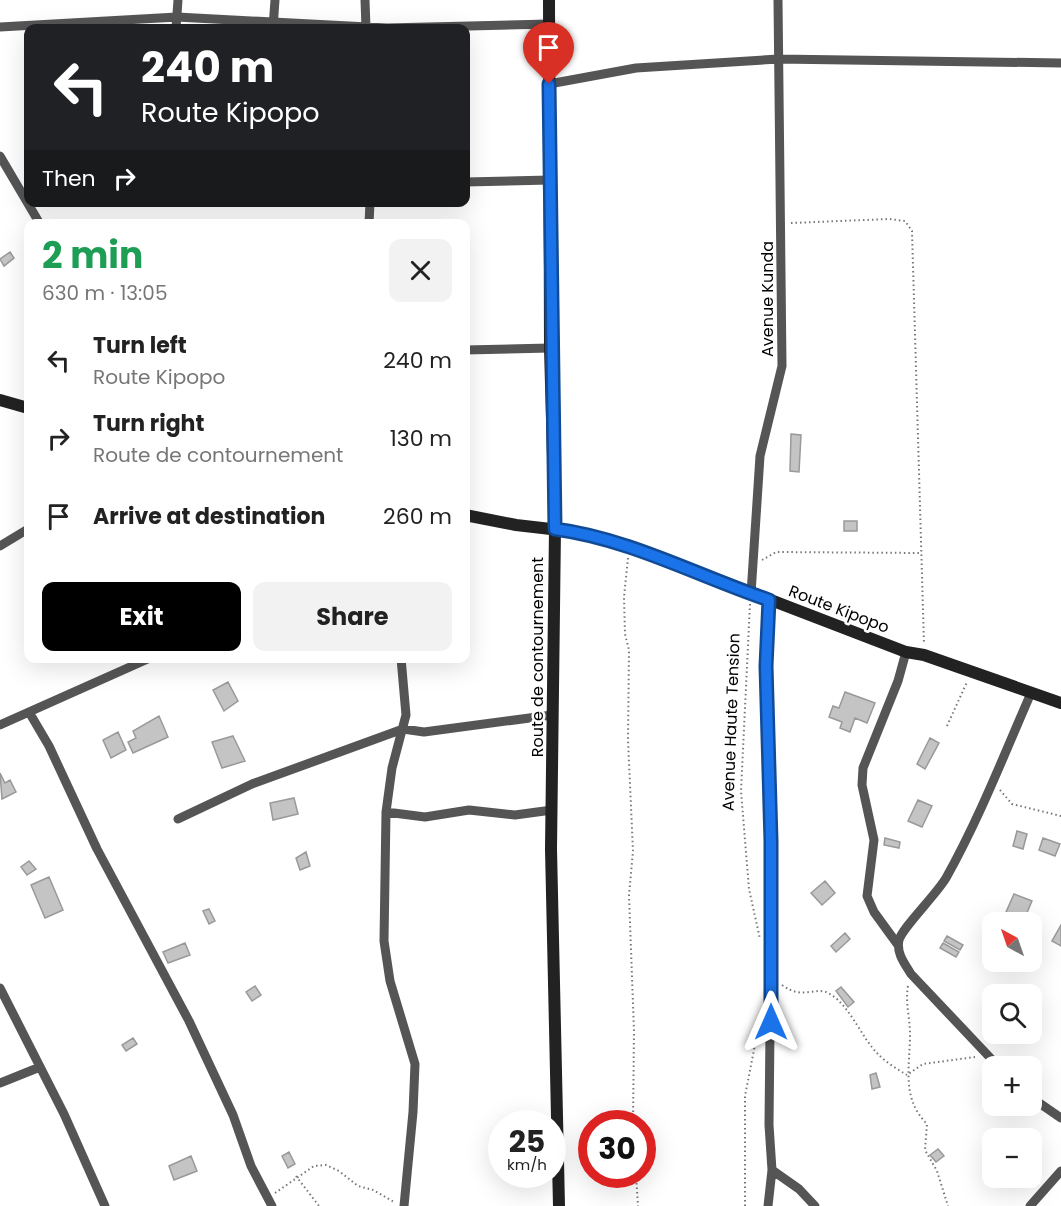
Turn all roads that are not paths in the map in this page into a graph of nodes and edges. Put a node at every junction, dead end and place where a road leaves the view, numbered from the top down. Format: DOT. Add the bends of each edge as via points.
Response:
graph roads {
  1 [pos="178,0"];
  2 [pos="275,0"];
  3 [pos="364,0"];
  4 [pos="549,0"];
  5 [pos="778,0"];
  6 [pos="177,17"];
  7 [pos="53,24"];
  8 [pos="176,24"];
  9 [pos="261,24"];
  10 [pos="273,24"];
  11 [pos="365,24"];
  12 [pos="549,24"];
  13 [pos="24,26"];
  14 [pos="470,26"];
  15 [pos="0,27"];
  16 [pos="778,59"];
  17 [pos="1061,63"];
  18 [pos="549,84"];
  19 [pos="0,156"];
  20 [pos="550,180"];
  21 [pos="470,182"];
  22 [pos="18,186"];
  23 [pos="24,186"];
  24 [pos="24,196"];
  25 [pos="550,348"];
  26 [pos="470,350"];
  27 [pos="0,400"];
  28 [pos="24,407"];
  29 [pos="470,516"];
  30 [pos="555,529"];
  31 [pos="24,531"];
  32 [pos="0,546"];
  33 [pos="751,594"];
  34 [pos="769,600"];
  35 [pos="906,652"];
  36 [pos="139,663"];
  37 [pos="402,663"];
  38 [pos="1031,693"];
  39 [pos="1061,703"];
  40 [pos="29,712"];
  41 [pos="552,715"];
  42 [pos="0,725"];
  43 [pos="403,729"];
  44 [pos="552,810"];
  45 [pos="386,812"];
  46 [pos="178,819"];
  47 [pos="898,945"];
  48 [pos="0,987"];
  49 [pos="987,1056"];
  50 [pos="40,1066"];
  51 [pos="0,1083"];
  52 [pos="1042,1105"];
  53 [pos="1061,1118"];
  54 [pos="772,1170"];
  55 [pos="1061,1171"];
  56 [pos="271,1203"];
  57 [pos="105,1206"];
  58 [pos="403,1206"];
  59 [pos="559,1206"];
  60 [pos="768,1206"];
  61 [pos="815,1206"];
  62 [pos="1030,1206"];
  1 -- 6 [label="street"];
  2 -- 10 [label="street"];
  3 -- 11 [label="street"];
  4 -- 12 [label="street, Route de contournement"];
  5 -- 16 [label="street, Avenue Kunda"];
  6 -- 7 [label="street"];
  6 -- 8 [label="street"];
  6 -- 9 [label="street"];
  12 -- 14 [label="street"];
  12 -- 18 [label="street, Route de contournement"];
  13 -- 15 [label="street"];
  16 -- 17 [label="street"];
  16 -- 18 [label="street" via="636,68"];
  16 -- 33 [label="street, Avenue Kunda" via="782,366 760,456"];
  18 -- 20 [label="street, Route de contournement"];
  19 -- 22 [label="street"];
  20 -- 21 [label="street"];
  20 -- 25 [label="street, Route de contournement"];
  22 -- 23 [label="street"];
  22 -- 24 [label="street"];
  25 -- 26 [label="street"];
  25 -- 30 [label="street, Route de contournement"];
  27 -- 28 [label="street"];
  29 -- 30 [label="street, Route Kipopo"];
  30 -- 33 [label="street, Route Kipopo" via="630,546"];
  30 -- 41 [label="street, Route de contournement"];
  31 -- 32 [label="street"];
  33 -- 34 [label="street, Route Kipopo"];
  34 -- 35 [label="street, Route Kipopo"];
  34 -- 54 [label="street" via="766,666"];
  35 -- 38 [label="street, Route Kipopo"];
  35 -- 47 [label="street" via="863,768 862,785 874,840 867,896"];
  36 -- 40 [label="street"];
  37 -- 43 [label="street" via="406,708"];
  38 -- 39 [label="street, Route Kipopo"];
  38 -- 47 [label="street" via="945,879 903,932"];
  40 -- 42 [label="street"];
  40 -- 56 [label="street" via="189,1021 233,1115 251,1166"];
  41 -- 43 [label="street" via="424,732"];
  41 -- 44 [label="street, Route de contournement"];
  43 -- 45 [label="street"];
  43 -- 46 [label="street" via="252,783"];
  44 -- 45 [label="street" via="515,815 469,810 425,817"];
  44 -- 59 [label="street, Route de contournement"];
  45 -- 58 [label="street" via="385,956 414,1055 415,1075"];
  47 -- 49 [label="street" via="911,974"];
  48 -- 50 [label="street"];
  50 -- 51 [label="street"];
  50 -- 57 [label="street"];
  52 -- 53 [label="street"];
  54 -- 60 [label="street"];
  54 -- 61 [label="street"];
  55 -- 62 [label="street"];
}
